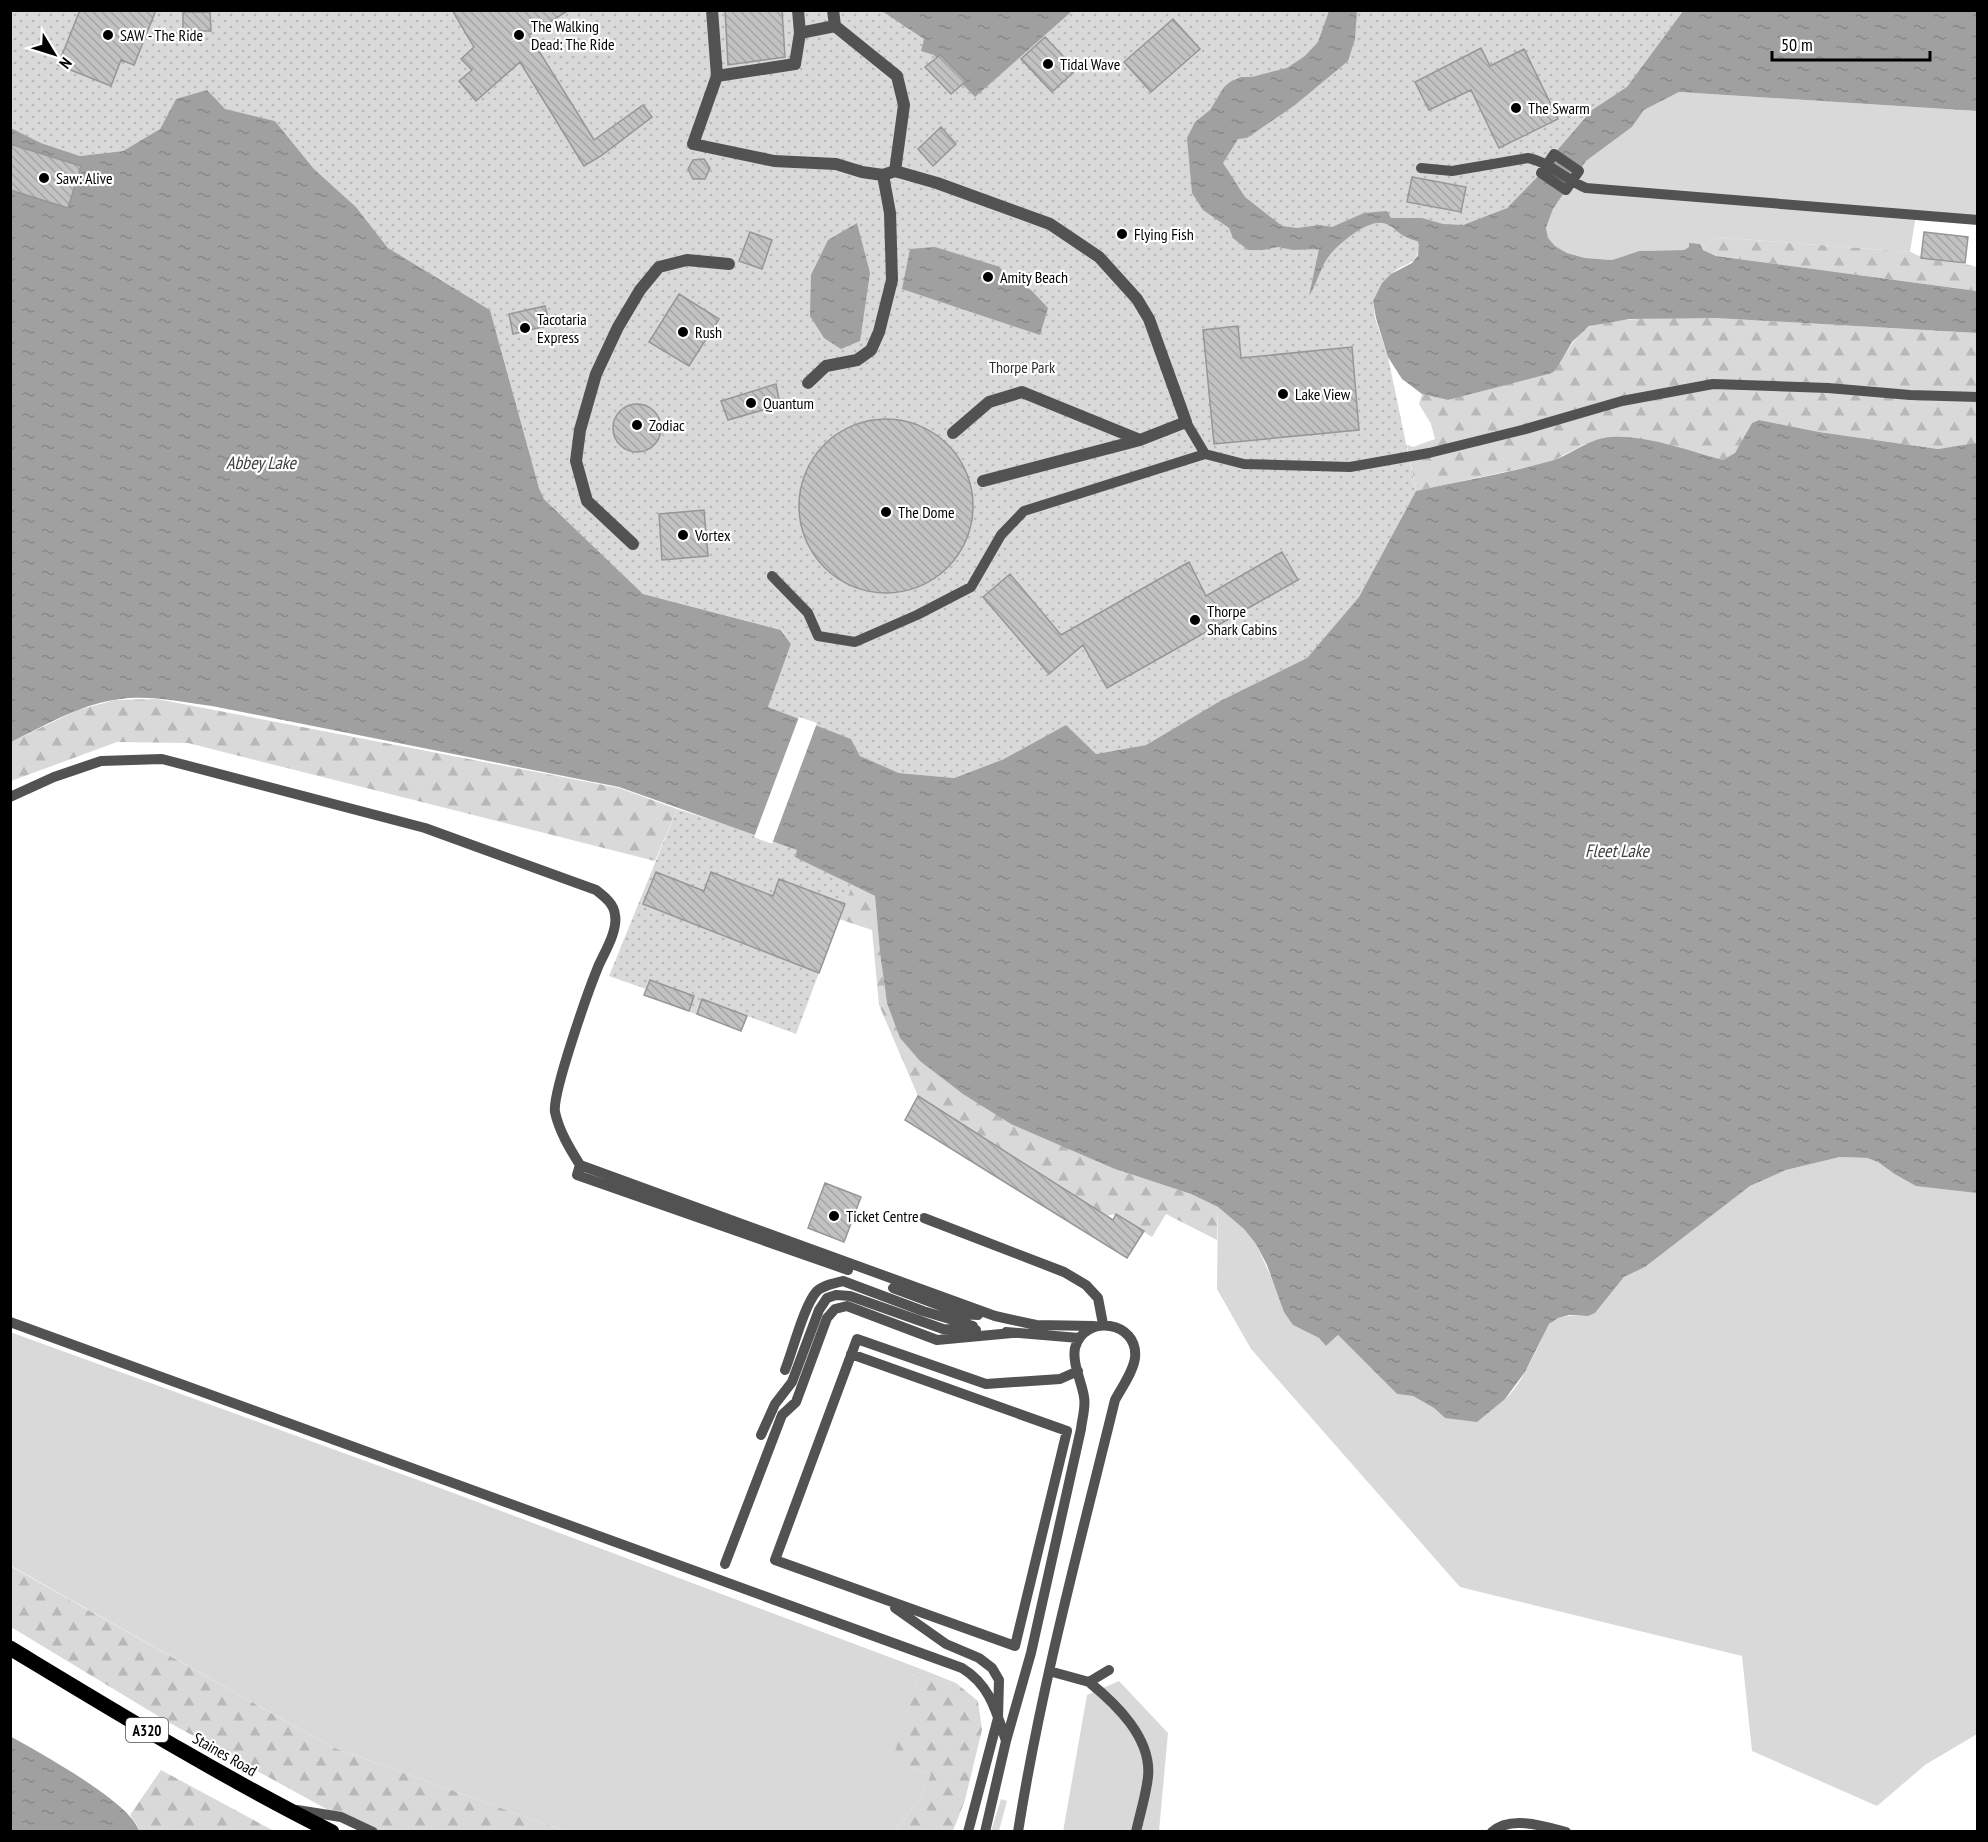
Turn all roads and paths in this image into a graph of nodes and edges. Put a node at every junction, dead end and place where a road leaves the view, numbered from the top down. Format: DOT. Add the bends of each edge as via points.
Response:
graph roads {
  1 [pos="711,10"];
  2 [pos="798,10"];
  3 [pos="833,10"];
  4 [pos="835,26"];
  5 [pos="800,33"];
  6 [pos="717,76"];
  7 [pos="1546,165"];
  8 [pos="1421,168"];
  9 [pos="889,173"];
  10 [pos="1571,182"];
  11 [pos="1977,220"];
  12 [pos="729,264"];
  13 [pos="808,383"];
  14 [pos="1977,397"];
  15 [pos="1186,422"];
  16 [pos="953,433"];
  17 [pos="1140,440"];
  18 [pos="1205,454"];
  19 [pos="983,482"];
  20 [pos="633,544"];
  21 [pos="772,576"];
  22 [pos="10,797"];
  23 [pos="924,1218"];
  24 [pos="10,1322"];
  25 [pos="1099,1325"];
  26 [pos="988,1331"];
  27 [pos="1012,1332"];
  28 [pos="1079,1338"];
  29 [pos="852,1354"];
  30 [pos="785,1370"];
  31 [pos="1078,1371"];
  32 [pos="761,1435"];
  33 [pos="725,1564"];
  34 [pos="882,1599"];
  35 [pos="10,1648"];
  36 [pos="1109,1670"];
  37 [pos="1049,1671"];
  38 [pos="1089,1682"];
  39 [pos="998,1718"];
  40 [pos="1006,1741"];
  41 [pos="285,1808"];
  42 [pos="332,1832"];
  43 [pos="373,1832"];
  44 [pos="968,1832"];
  45 [pos="985,1832"];
  46 [pos="1018,1832"];
  47 [pos="1137,1832"];
  48 [pos="1492,1832"];
  49 [pos="1566,1832"];
  1 -- 6 [label="street"];
  2 -- 5 [label="street"];
  3 -- 4 [label="street"];
  4 -- 5 [label="street"];
  4 -- 9 [label="street" via="897,76 904,105"];
  5 -- 6 [label="street" via="795,64"];
  6 -- 9 [label="street" via="693,144 774,161 836,164 862,172"];
  7 -- 8 [label="lane" via="1528,158 1452,171"];
  7 -- 10 [label="lane" via="1541,173 1549,179 1566,190"];
  7 -- 10 [label="lane" via="1554,154 1579,171"];
  9 -- 13 [label="street" via="892,280 879,332 871,350 857,360 826,366"];
  9 -- 15 [label="street" via="937,183 1050,224 1099,257 1137,299 1149,320"];
  10 -- 11 [label="lane" via="1586,188"];
  12 -- 20 [label="street" via="687,260 659,267 618,327 596,374 580,430 576,462 587,501"];
  14 -- 18 [label="lane" via="1713,384 1622,400 1429,453 1350,466 1244,464"];
  15 -- 17 [label="street"];
  15 -- 18 [label="lane"];
  16 -- 17 [label="street" via="989,402 1022,392"];
  17 -- 19 [label="street"];
  18 -- 21 [label="lane" via="1024,511 1001,536 971,587 855,642 818,636 808,613"];
  22 -- 25 [label="lane" via="101,761 162,759 425,828 597,890 609,900 615,915 613,931 586,1002 555,1105 579,1170 995,1316 1036,1326"];
  23 -- 25 [label="lane" via="1064,1272 1086,1285 1098,1298"];
  24 -- 39 [label="lane" via="942,1659 976,1676 990,1696"];
  25 -- 28 [label="lane"];
  25 -- 37 [label="lane" via="1123,1330 1130,1337 1135,1356 1115,1400"];
  26 -- 27 [label="lane"];
  26 -- 30 [label="lane" via="843,1281 819,1290 809,1301"];
  26 -- 32 [label="lane" via="943,1329 850,1296 827,1298 792,1382 775,1404"];
  27 -- 28 [label="lane"];
  27 -- 33 [label="lane" via="937,1340 847,1306 834,1309 827,1317 796,1402 782,1415"];
  28 -- 31 [label="lane" via="1074,1354"];
  29 -- 31 [label="lane" via="857,1339 986,1384 1060,1379"];
  29 -- 34 [label="lane" via="775,1560"];
  29 -- 34 [label="lane" via="1067,1431 1015,1646"];
  31 -- 40 [label="lane" via="1085,1400 1081,1429 1032,1653"];
  34 -- 39 [label="lane" via="946,1644 992,1668 999,1680"];
  35 -- 41 [label="main road, Staines Road / A320"];
  36 -- 38 [label="lane"];
  37 -- 38 [label="lane"];
  37 -- 46 [label="lane" via="1029,1759"];
  38 -- 47 [label="lane" via="1112,1701 1146,1753 1148,1775"];
  39 -- 40 [label="lane"];
  39 -- 44 [label="lane"];
  40 -- 45 [label="lane"];
  41 -- 42 [label="main road, Staines Road / A320"];
  41 -- 43 [label="lane" via="341,1817"];
  48 -- 49 [label="lane" via="1503,1824 1535,1824"];
}
